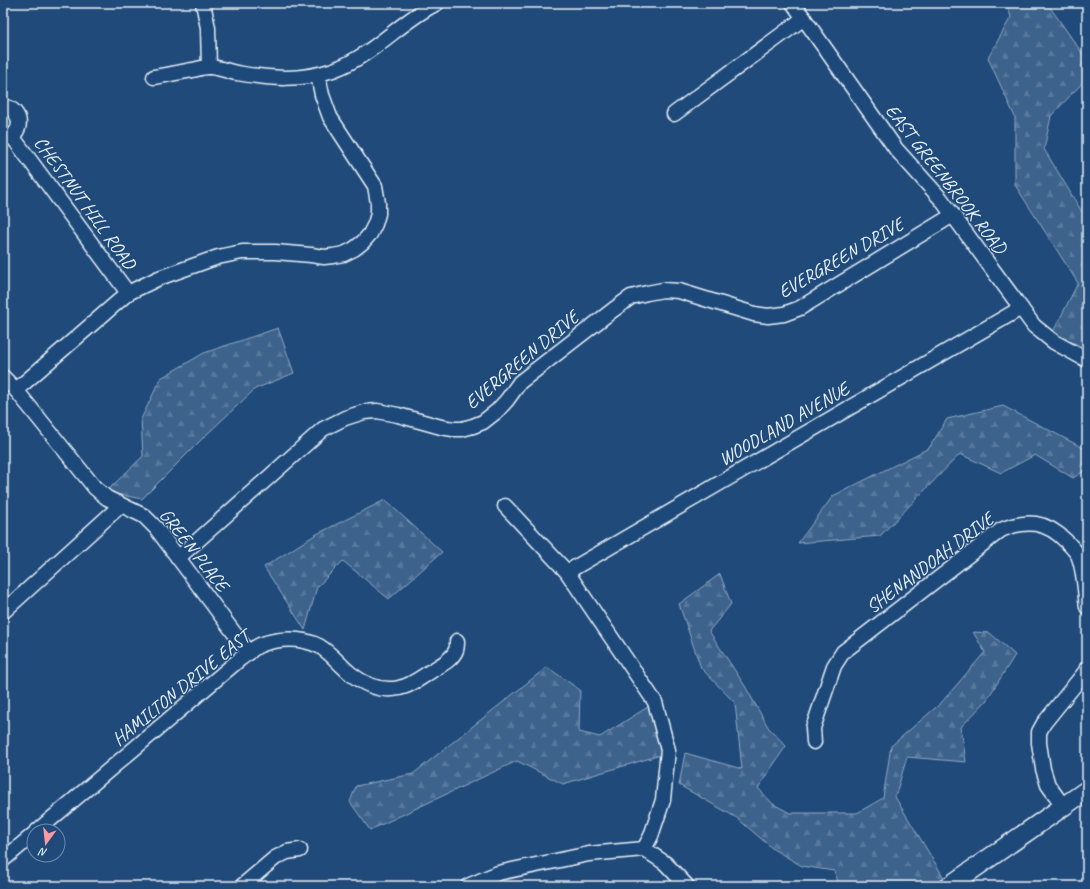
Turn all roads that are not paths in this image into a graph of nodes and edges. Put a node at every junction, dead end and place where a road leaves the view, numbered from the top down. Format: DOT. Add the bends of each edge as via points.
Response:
graph roads {
  1 [pos="203,3"];
  2 [pos="437,3"];
  3 [pos="793,3"];
  4 [pos="804,18"];
  5 [pos="209,66"];
  6 [pos="318,74"];
  7 [pos="154,77"];
  8 [pos="3,106"];
  9 [pos="674,114"];
  10 [pos="7,137"];
  11 [pos="953,215"];
  12 [pos="128,293"];
  13 [pos="1021,308"];
  14 [pos="1087,360"];
  15 [pos="3,377"];
  16 [pos="16,390"];
  17 [pos="121,505"];
  18 [pos="505,506"];
  19 [pos="178,558"];
  20 [pos="567,572"];
  21 [pos="1087,607"];
  22 [pos="3,612"];
  23 [pos="457,641"];
  24 [pos="249,653"];
  25 [pos="1087,668"];
  26 [pos="814,742"];
  27 [pos="1087,790"];
  28 [pos="1064,806"];
  29 [pos="46,823"];
  30 [pos="26,841"];
  31 [pos="644,849"];
  32 [pos="300,850"];
  33 [pos="3,860"];
  34 [pos="242,886"];
  35 [pos="468,886"];
  36 [pos="686,886"];
  37 [pos="949,886"];
  1 -- 5 [label="street" via="208,28"];
  2 -- 6 [label="street" via="354,61"];
  3 -- 4 [label="street, EAST GREENBROOK ROAD"];
  4 -- 9 [label="street"];
  4 -- 11 [label="street, EAST GREENBROOK ROAD" via="896,149"];
  5 -- 6 [label="street" via="267,78 302,78"];
  5 -- 7 [label="street"];
  6 -- 12 [label="street" via="330,117 375,186 378,214 370,234 354,249 333,256 242,252 218,257 159,278"];
  8 -- 10 [label="street, CHESTNUT HILL ROAD" via="10,107 18,116 16,131"];
  10 -- 12 [label="street, CHESTNUT HILL ROAD"];
  11 -- 13 [label="street, EAST GREENBROOK ROAD"];
  11 -- 19 [label="street, EVERGREEN DRIVE" via="800,308 784,314 754,314 679,291 663,290 631,297 520,382 497,411 484,422 473,426 453,430 378,411 345,418 323,429"];
  12 -- 16 [label="street"];
  13 -- 14 [label="street, EAST GREENBROOK ROAD" via="1034,326 1054,342"];
  13 -- 20 [label="street, WOODLAND AVENUE"];
  15 -- 16 [label="street, GREEN PLACE"];
  16 -- 17 [label="street, GREEN PLACE" via="95,488"];
  17 -- 19 [label="street, GREEN PLACE" via="144,516"];
  17 -- 22 [label="street"];
  18 -- 20 [label="street"];
  19 -- 24 [label="street, GREEN PLACE"];
  20 -- 31 [label="street" via="655,702 668,750 663,800"];
  21 -- 26 [label="street, SHENANDOAH DRIVE" via="1078,555 1062,537 1038,524 1025,523 1002,530 843,652 834,666 813,728"];
  23 -- 24 [label="street, HAMILTON DRIVE EAST" via="457,650 448,660 412,684 384,689 368,685 318,646 304,641 275,640"];
  24 -- 29 [label="street, HAMILTON DRIVE EAST"];
  25 -- 28 [label="street" via="1039,732 1043,768 1048,785"];
  27 -- 28 [label="main road"];
  28 -- 37 [label="main road"];
  30 -- 33 [label="street"];
  31 -- 35 [label="street" via="589,854 498,873"];
  31 -- 36 [label="street" via="665,863"];
  32 -- 34 [label="street" via="286,852 275,858"];
}
